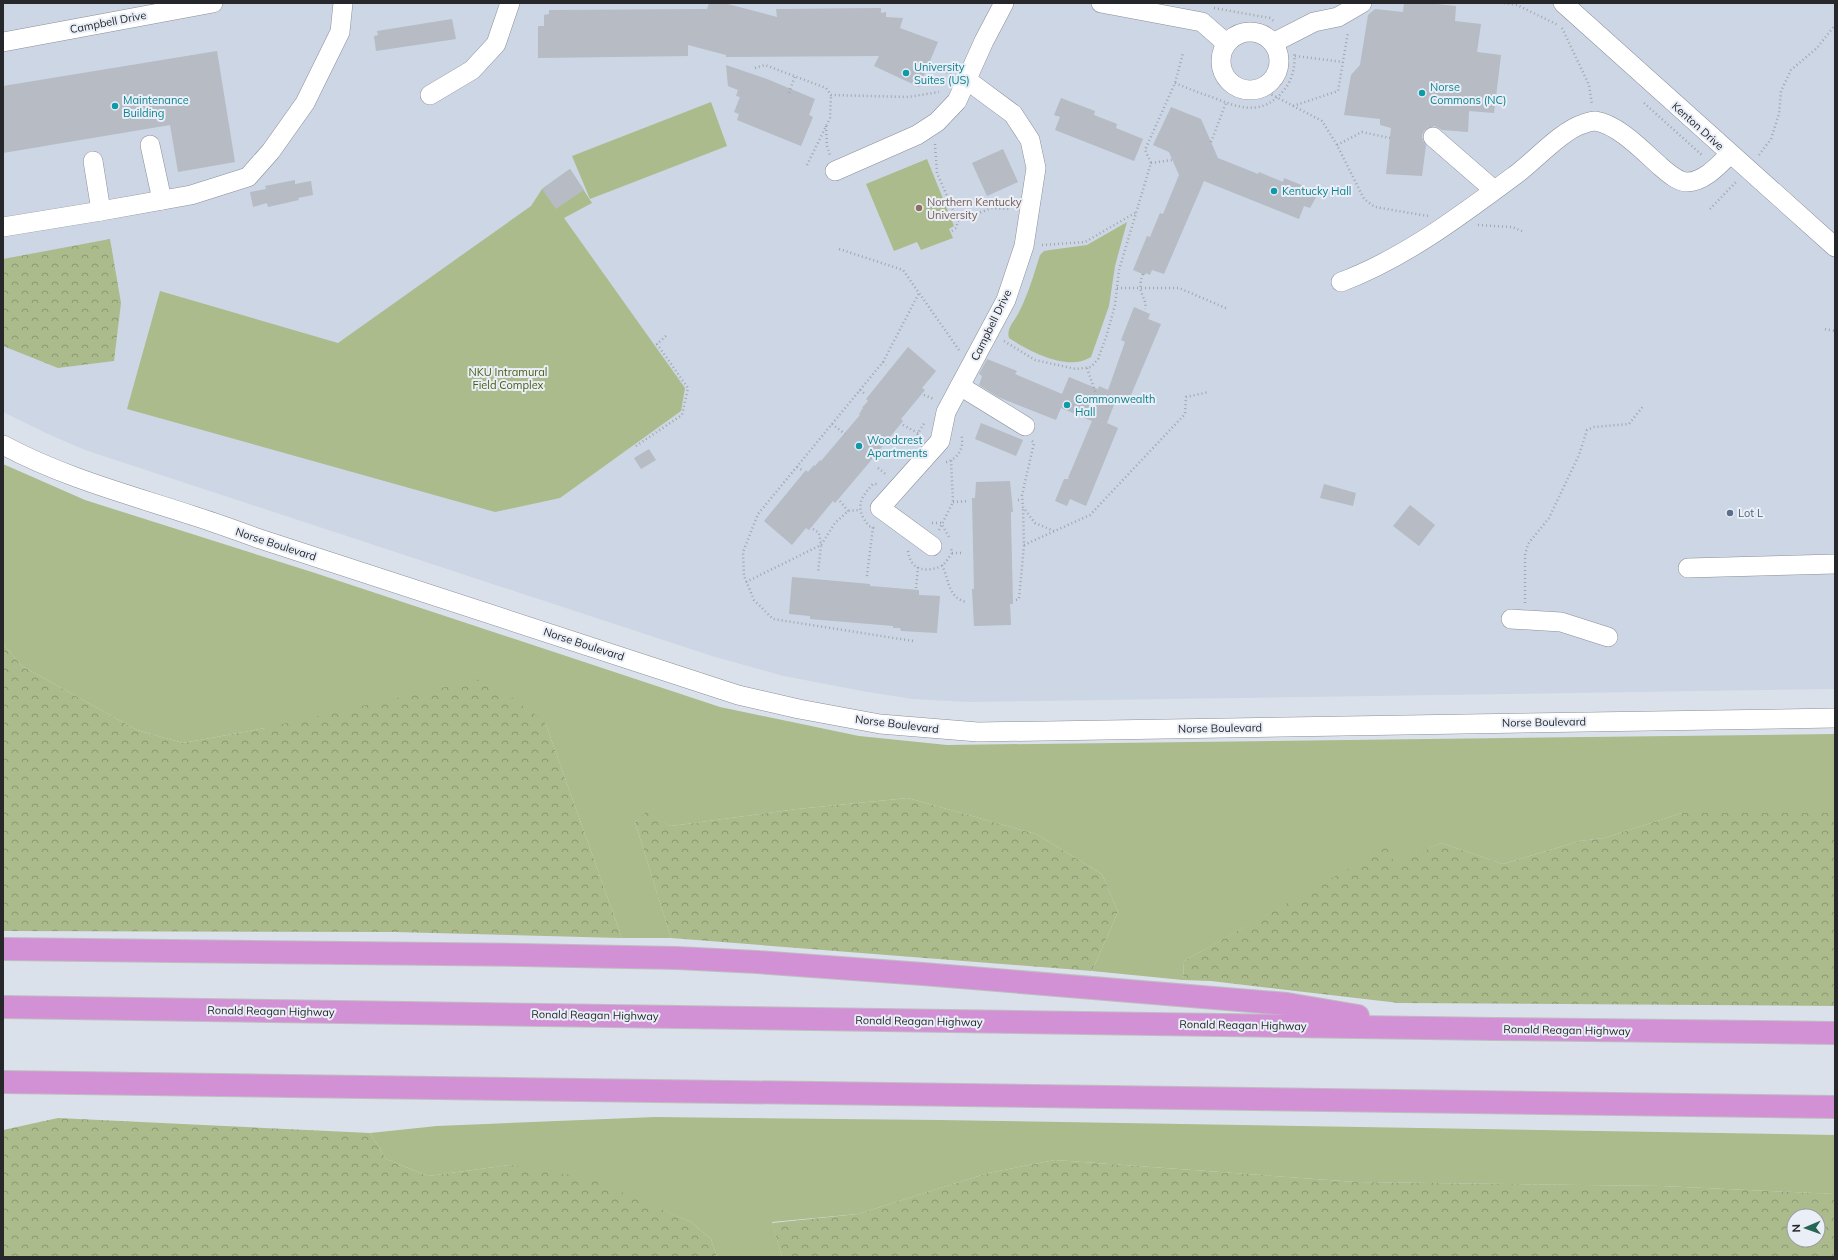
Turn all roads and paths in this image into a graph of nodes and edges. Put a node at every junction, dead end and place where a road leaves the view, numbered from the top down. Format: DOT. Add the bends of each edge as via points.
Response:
graph roads {
  1 [pos="213,3"];
  2 [pos="343,3"];
  3 [pos="510,3"];
  4 [pos="1004,3"];
  5 [pos="1101,3"];
  6 [pos="1504,3"];
  7 [pos="1563,3"];
  8 [pos="1357,6"];
  9 [pos="1208,7"];
  10 [pos="1835,25"];
  11 [pos="1281,40"];
  12 [pos="3,42"];
  13 [pos="1226,43"];
  14 [pos="1184,53"];
  15 [pos="1295,56"];
  16 [pos="1344,62"];
  17 [pos="932,66"];
  18 [pos="755,68"];
  19 [pos="795,76"];
  20 [pos="962,78"];
  21 [pos="1175,83"];
  22 [pos="941,92"];
  23 [pos="789,93"];
  24 [pos="1269,93"];
  25 [pos="430,95"];
  26 [pos="831,95"];
  27 [pos="1226,103"];
  28 [pos="1293,106"];
  29 [pos="1594,121"];
  30 [pos="826,125"];
  31 [pos="932,126"];
  32 [pos="1433,137"];
  33 [pos="1390,138"];
  34 [pos="1211,142"];
  35 [pos="150,145"];
  36 [pos="1337,145"];
  37 [pos="1730,154"];
  38 [pos="1758,156"];
  39 [pos="1172,160"];
  40 [pos="93,161"];
  41 [pos="1151,162"];
  42 [pos="807,165"];
  43 [pos="833,165"];
  44 [pos="1740,177"];
  45 [pos="1494,190"];
  46 [pos="162,200"];
  47 [pos="1030,209"];
  48 [pos="1710,209"];
  49 [pos="101,211"];
  50 [pos="1136,213"];
  51 [pos="1453,220"];
  52 [pos="958,221"];
  53 [pos="3,227"];
  54 [pos="952,231"];
  55 [pos="1524,232"];
  56 [pos="1024,246"];
  57 [pos="1835,248"];
  58 [pos="839,249"];
  59 [pos="1143,274"];
  60 [pos="1340,282"];
  61 [pos="1117,288"];
  62 [pos="1139,289"];
  63 [pos="919,293"];
  64 [pos="1145,309"];
  65 [pos="1228,309"];
  66 [pos="1824,329"];
  67 [pos="1835,330"];
  68 [pos="989,331"];
  69 [pos="668,334"];
  70 [pos="883,362"];
  71 [pos="886,365"];
  72 [pos="971,367"];
  73 [pos="1087,368"];
  74 [pos="960,386"];
  75 [pos="860,390"];
  76 [pos="1209,392"];
  77 [pos="865,394"];
  78 [pos="1096,394"];
  79 [pos="1644,406"];
  80 [pos="832,424"];
  81 [pos="903,425"];
  82 [pos="1025,426"];
  83 [pos="845,434"];
  84 [pos="940,441"];
  85 [pos="3,445"];
  86 [pos="636,446"];
  87 [pos="797,467"];
  88 [pos="802,470"];
  89 [pos="1018,500"];
  90 [pos="1022,500"];
  91 [pos="969,501"];
  92 [pos="840,502"];
  93 [pos="953,502"];
  94 [pos="1023,507"];
  95 [pos="880,508"];
  96 [pos="848,511"];
  97 [pos="873,527"];
  98 [pos="813,529"];
  99 [pos="1054,531"];
  100 [pos="821,545"];
  101 [pos="1024,545"];
  102 [pos="932,546"];
  103 [pos="952,553"];
  104 [pos="963,553"];
  105 [pos="1835,564"];
  106 [pos="942,565"];
  107 [pos="918,567"];
  108 [pos="1688,568"];
  109 [pos="818,573"];
  110 [pos="867,576"];
  111 [pos="746,582"];
  112 [pos="916,588"];
  113 [pos="1016,600"];
  114 [pos="967,602"];
  115 [pos="1518,619"];
  116 [pos="1608,637"];
  117 [pos="913,641"];
  118 [pos="1835,718"];
  119 [pos="3,949"];
  120 [pos="3,1007"];
  121 [pos="1429,1028"];
  122 [pos="1835,1033"];
  123 [pos="3,1082"];
  124 [pos="1835,1107"];
  1 -- 12 [label="street, Campbell Drive"];
  2 -- 46 [label="street" via="340,32 305,103 248,177 191,195"];
  3 -- 25 [label="street" via="496,44 472,70"];
  4 -- 20 [label="street"];
  5 -- 13 [label="street" via="1202,22"];
  6 -- 29 [label="path" via="1517,5 1561,26 1589,85"];
  7 -- 37 [label="street, Kenton Drive"];
  8 -- 11 [label="street" via="1338,17 1314,22"];
  8 -- 16 [label="path"];
  9 -- 11 [label="path" via="1270,18"];
  10 -- 38 [label="path" via="1817,48 1791,70 1781,91 1779,114 1771,139"];
  11 -- 13 [label="street" via="1250,32 1241,33"];
  11 -- 15 [label="path"];
  11 -- 24 [label="street" via="1278,69 1268,84"];
  13 -- 24 [label="street" via="1220,61 1221,71 1226,79 1242,90"];
  14 -- 21 [label="path"];
  15 -- 16 [label="path"];
  15 -- 24 [label="path" via="1288,86"];
  16 -- 28 [label="path" via="1338,91"];
  17 -- 20 [label="path"];
  18 -- 19 [label="path" via="765,65"];
  19 -- 23 [label="path"];
  19 -- 26 [label="path" via="826,88"];
  20 -- 31 [label="street" via="957,101"];
  20 -- 47 [label="street, Campbell Drive" via="1013,114 1030,140 1036,168"];
  21 -- 27 [label="path"];
  21 -- 41 [label="path" via="1145,150"];
  22 -- 26 [label="path" via="908,97"];
  24 -- 27 [label="path" via="1270,103 1252,108"];
  24 -- 28 [label="path"];
  26 -- 30 [label="path" via="830,118"];
  27 -- 34 [label="path"];
  28 -- 36 [label="path" via="1322,121"];
  29 -- 37 [label="street" via="1613,128 1630,139 1672,176 1687,182 1712,171"];
  29 -- 45 [label="street" via="1573,127 1535,160"];
  30 -- 42 [label="path"];
  30 -- 43 [label="path" via="827,146"];
  31 -- 43 [label="street" via="917,135"];
  31 -- 52 [label="path" via="937,173"];
  32 -- 45 [label="street"];
  33 -- 36 [label="path" via="1362,132"];
  35 -- 46 [label="street"];
  36 -- 51 [label="path" via="1364,199 1374,207"];
  37 -- 57 [label="street, Kenton Drive"];
  39 -- 41 [label="path"];
  40 -- 49 [label="street"];
  41 -- 50 [label="path"];
  44 -- 48 [label="path"];
  45 -- 51 [label="street"];
  46 -- 49 [label="street"];
  47 -- 52 [label="path" via="992,208"];
  47 -- 56 [label="street, Campbell Drive"];
  49 -- 53 [label="street"];
  50 -- 56 [label="path" via="1085,242"];
  50 -- 61 [label="path" via="1119,270"];
  51 -- 55 [label="path" via="1477,225 1512,227"];
  51 -- 60 [label="street" via="1362,274"];
  52 -- 54 [label="path"];
  56 -- 68 [label="street, Campbell Drive" via="1006,300"];
  58 -- 63 [label="path" via="903,270"];
  59 -- 62 [label="path"];
  61 -- 62 [label="path"];
  61 -- 73 [label="path" via="1115,305 1098,359"];
  62 -- 64 [label="path" via="1146,305"];
  62 -- 65 [label="path" via="1179,288"];
  63 -- 70 [label="path"];
  63 -- 72 [label="path"];
  66 -- 67 [label="path"];
  68 -- 72 [label="street, Campbell Drive"];
  68 -- 73 [label="path" via="1035,360 1076,369"];
  69 -- 86 [label="path" via="657,344 688,388 682,414"];
  70 -- 71 [label="path"];
  70 -- 75 [label="path"];
  72 -- 74 [label="street, Campbell Drive"];
  73 -- 78 [label="path"];
  74 -- 82 [label="street"];
  74 -- 84 [label="street, Campbell Drive" via="946,412"];
  75 -- 77 [label="path"];
  75 -- 80 [label="path"];
  76 -- 99 [label="path" via="1186,397 1185,414 1090,515"];
  79 -- 115 [label="path" via="1630,424 1594,427 1587,430 1579,455 1549,518 1528,544"];
  80 -- 83 [label="path"];
  80 -- 87 [label="path"];
  81 -- 84 [label="path"];
  82 -- 90 [label="path" via="1027,438 1034,443"];
  84 -- 93 [label="path" via="951,461"];
  84 -- 95 [label="street"];
  85 -- 118 [label="street, Norse Boulevard" via="87,482 738,695 880,724 978,732"];
  87 -- 88 [label="path"];
  87 -- 111 [label="path" via="758,514 743,552"];
  89 -- 90 [label="path"];
  90 -- 94 [label="path"];
  91 -- 93 [label="path"];
  92 -- 96 [label="path"];
  93 -- 102 [label="path"];
  94 -- 99 [label="path" via="1035,523"];
  94 -- 101 [label="path"];
  95 -- 96 [label="path"];
  95 -- 102 [label="street"];
  96 -- 100 [label="path" via="834,523"];
  97 -- 110 [label="path"];
  98 -- 100 [label="path" via="819,533"];
  99 -- 101 [label="path"];
  100 -- 109 [label="path"];
  100 -- 111 [label="path"];
  101 -- 113 [label="path" via="1019,599"];
  103 -- 104 [label="path"];
  105 -- 108 [label="street"];
  106 -- 114 [label="path" via="952,593 959,600"];
  107 -- 112 [label="path"];
  111 -- 117 [label="path" via="754,600 773,619"];
  115 -- 116 [label="street" via="1561,622"];
  119 -- 121 [label="highway" via="521,955 757,962 1287,1004"];
  120 -- 121 [label="highway, Ronald Reagan Highway"];
  121 -- 122 [label="highway, Ronald Reagan Highway"];
  123 -- 124 [label="highway"];
}
